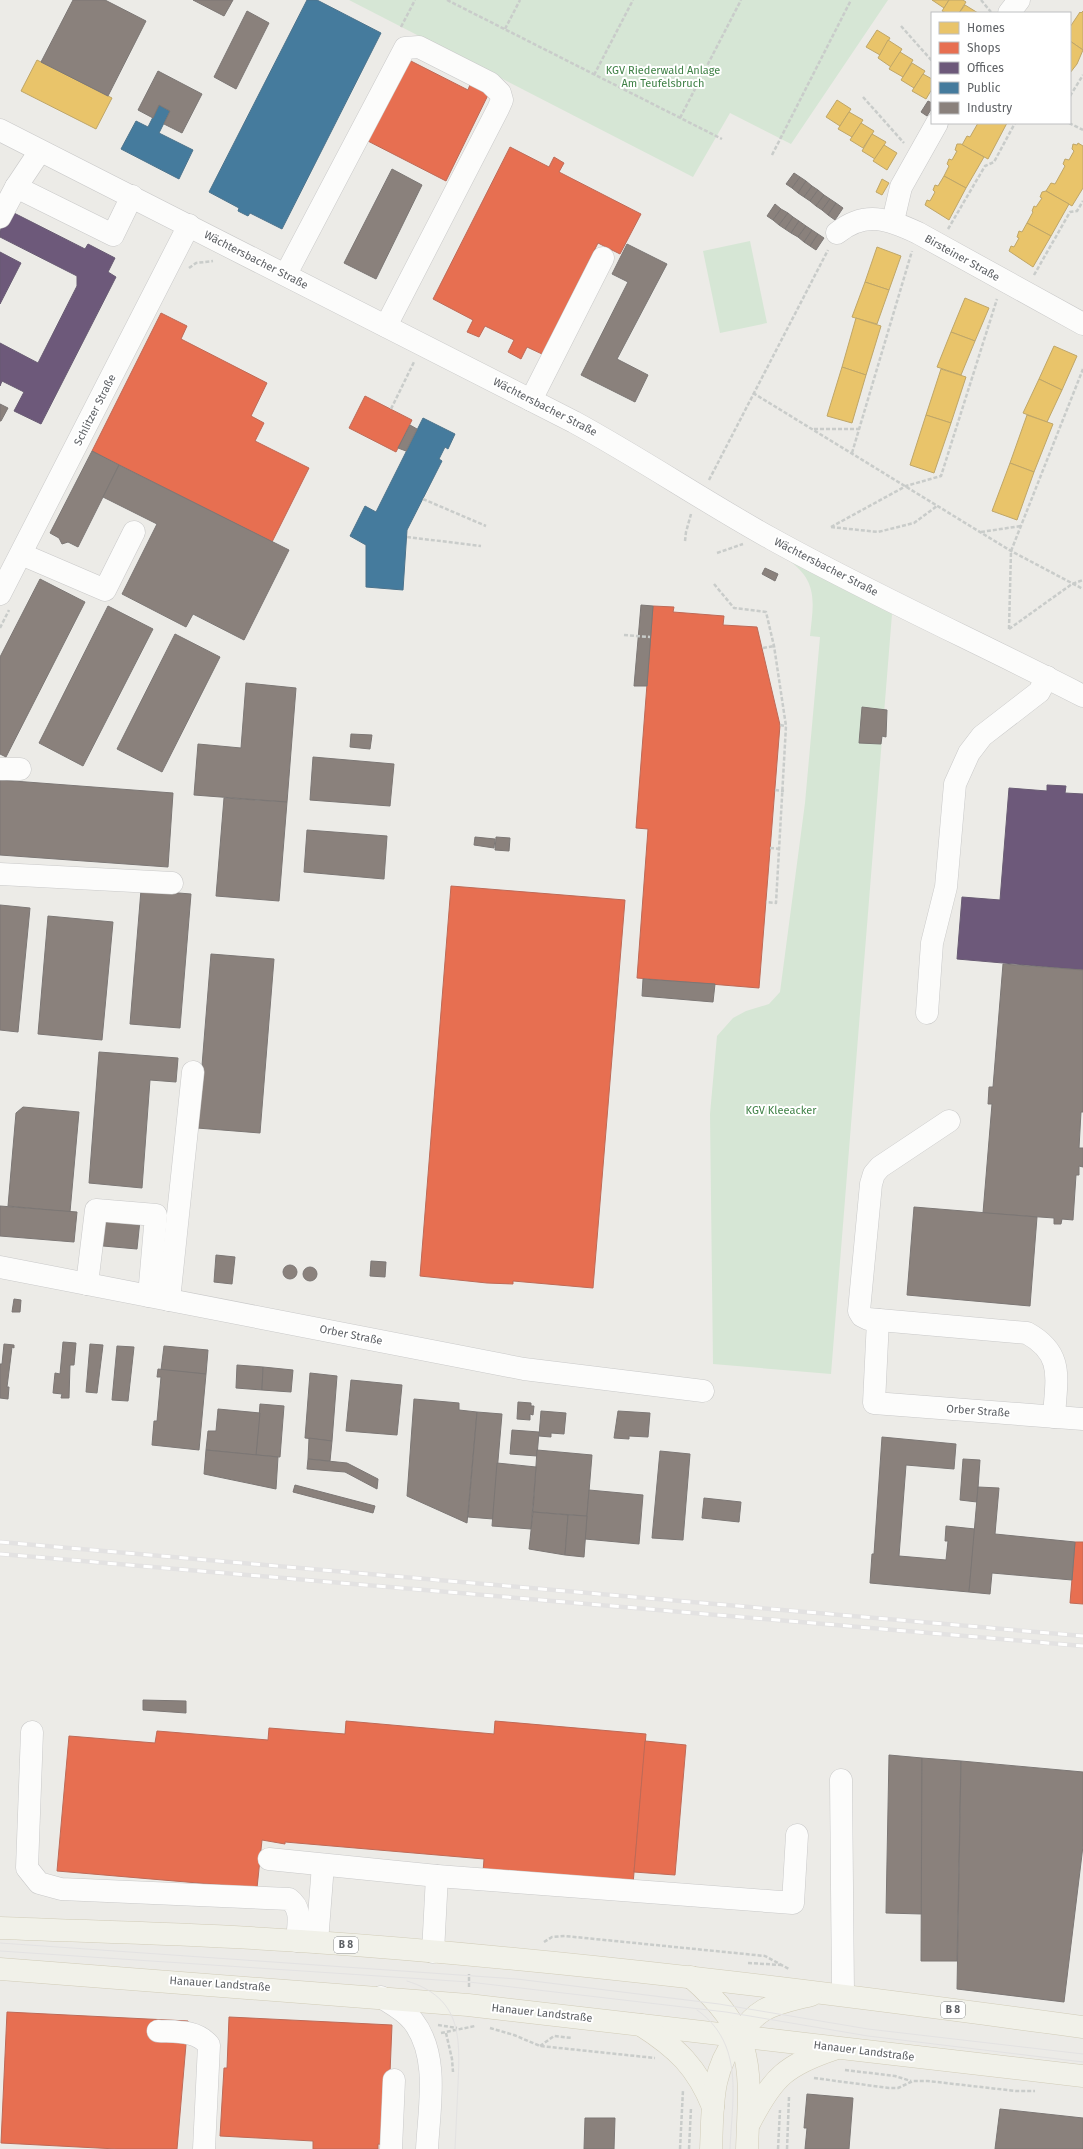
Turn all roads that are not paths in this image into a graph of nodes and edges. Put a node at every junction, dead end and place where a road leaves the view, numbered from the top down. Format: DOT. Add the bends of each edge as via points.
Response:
graph roads {
  1 [pos="1019,0"];
  2 [pos="1010,12"];
  3 [pos="936,124"];
  4 [pos="0,130"];
  5 [pos="40,151"];
  6 [pos="16,187"];
  7 [pos="132,196"];
  8 [pos="0,217"];
  9 [pos="893,222"];
  10 [pos="189,225"];
  11 [pos="837,233"];
  12 [pos="603,258"];
  13 [pos="286,274"];
  14 [pos="1083,324"];
  15 [pos="386,326"];
  16 [pos="531,400"];
  17 [pos="134,532"];
  18 [pos="21,554"];
  19 [pos="0,594"];
  20 [pos="1047,677"];
  21 [pos="1083,696"];
  22 [pos="0,874"];
  23 [pos="172,883"];
  24 [pos="927,1013"];
  25 [pos="193,1072"];
  26 [pos="949,1121"];
  27 [pos="0,1267"];
  28 [pos="87,1284"];
  29 [pos="159,1298"];
  30 [pos="878,1320"];
  31 [pos="703,1391"];
  32 [pos="1054,1417"];
  33 [pos="1083,1419"];
  34 [pos="32,1732"];
  35 [pos="841,1780"];
  36 [pos="797,1835"];
  37 [pos="269,1859"];
  38 [pos="322,1865"];
  39 [pos="437,1876"];
  40 [pos="0,1928"];
  41 [pos="307,1941"];
  42 [pos="433,1952"];
  43 [pos="0,1969"];
  44 [pos="691,1977"];
  45 [pos="833,1993"];
  46 [pos="381,1997"];
  47 [pos="639,2023"];
  48 [pos="1083,2027"];
  49 [pos="158,2031"];
  50 [pos="738,2035"];
  51 [pos="837,2048"];
  52 [pos="1083,2076"];
  53 [pos="394,2080"];
  54 [pos="713,2108"];
  55 [pos="748,2126"];
  56 [pos="204,2149"];
  57 [pos="391,2149"];
  58 [pos="427,2149"];
  59 [pos="711,2149"];
  60 [pos="747,2149"];
  1 -- 2 [label="street"];
  3 -- 9 [label="street" via="901,188"];
  4 -- 5 [label="street, Wächtersbacher Straße"];
  5 -- 6 [label="street"];
  5 -- 7 [label="street, Wächtersbacher Straße"];
  6 -- 7 [label="street" via="113,235"];
  6 -- 8 [label="street"];
  7 -- 10 [label="street, Wächtersbacher Straße"];
  9 -- 11 [label="street, Birsteiner Straße" via="868,219 855,221"];
  9 -- 14 [label="street, Birsteiner Straße" via="918,233"];
  10 -- 13 [label="street, Wächtersbacher Straße"];
  10 -- 18 [label="street, Schlitzer Straße"];
  12 -- 16 [label="street"];
  13 -- 15 [label="street, Wächtersbacher Straße"];
  13 -- 15 [label="street" via="405,48 419,47 490,82 500,93 502,100"];
  15 -- 16 [label="street, Wächtersbacher Straße"];
  16 -- 20 [label="street, Wächtersbacher Straße" via="624,449 772,539"];
  17 -- 18 [label="street" via="105,590"];
  18 -- 19 [label="street, Schlitzer Straße"];
  20 -- 21 [label="street, Wächtersbacher Straße"];
  20 -- 24 [label="street" via="1039,692 982,736 969,753 955,784 946,887 932,943"];
  22 -- 23 [label="street"];
  25 -- 29 [label="street"];
  26 -- 30 [label="street" via="880,1166 874,1174 859,1311 868,1319"];
  27 -- 28 [label="street, Orber Straße"];
  28 -- 29 [label="street, Orber Straße"];
  28 -- 29 [label="street" via="96,1210 156,1215"];
  29 -- 31 [label="street, Orber Straße" via="524,1369"];
  30 -- 32 [label="street" via="1027,1333 1039,1339 1055,1359"];
  30 -- 32 [label="street, Orber Straße" via="874,1403"];
  32 -- 33 [label="street, Orber Straße"];
  34 -- 41 [label="street" via="27,1868 39,1884 61,1889 289,1899 295,1903 298,1910"];
  35 -- 45 [label="street"];
  36 -- 39 [label="street" via="793,1903"];
  37 -- 38 [label="street"];
  38 -- 39 [label="street"];
  38 -- 41 [label="street"];
  39 -- 42 [label="street"];
  40 -- 41 [label="main road, B 8"];
  41 -- 42 [label="main road, B 8"];
  42 -- 44 [label="main road, B 8"];
  43 -- 46 [label="main road, Hanauer Landstraße"];
  44 -- 45 [label="main road, B 8"];
  44 -- 50 [label="main road" via="726,2012"];
  45 -- 48 [label="main road, B 8"];
  45 -- 50 [label="main road" via="785,2001 764,2010"];
  46 -- 47 [label="main road, Hanauer Landstraße"];
  46 -- 58 [label="street" via="398,2007 424,2039 431,2076"];
  47 -- 50 [label="main road, Hanauer Landstraße"];
  47 -- 54 [label="main road" via="676,2050 689,2064 702,2081"];
  49 -- 56 [label="street" via="190,2033 204,2039 209,2045"];
  50 -- 51 [label="main road, Hanauer Landstraße"];
  50 -- 54 [label="main road" via="720,2064"];
  50 -- 55 [label="main road" via="749,2067"];
  51 -- 52 [label="main road, Hanauer Landstraße"];
  51 -- 55 [label="main road" via="796,2064 776,2080 763,2097"];
  53 -- 57 [label="street"];
  54 -- 59 [label="main road"];
  55 -- 60 [label="main road"];
}
